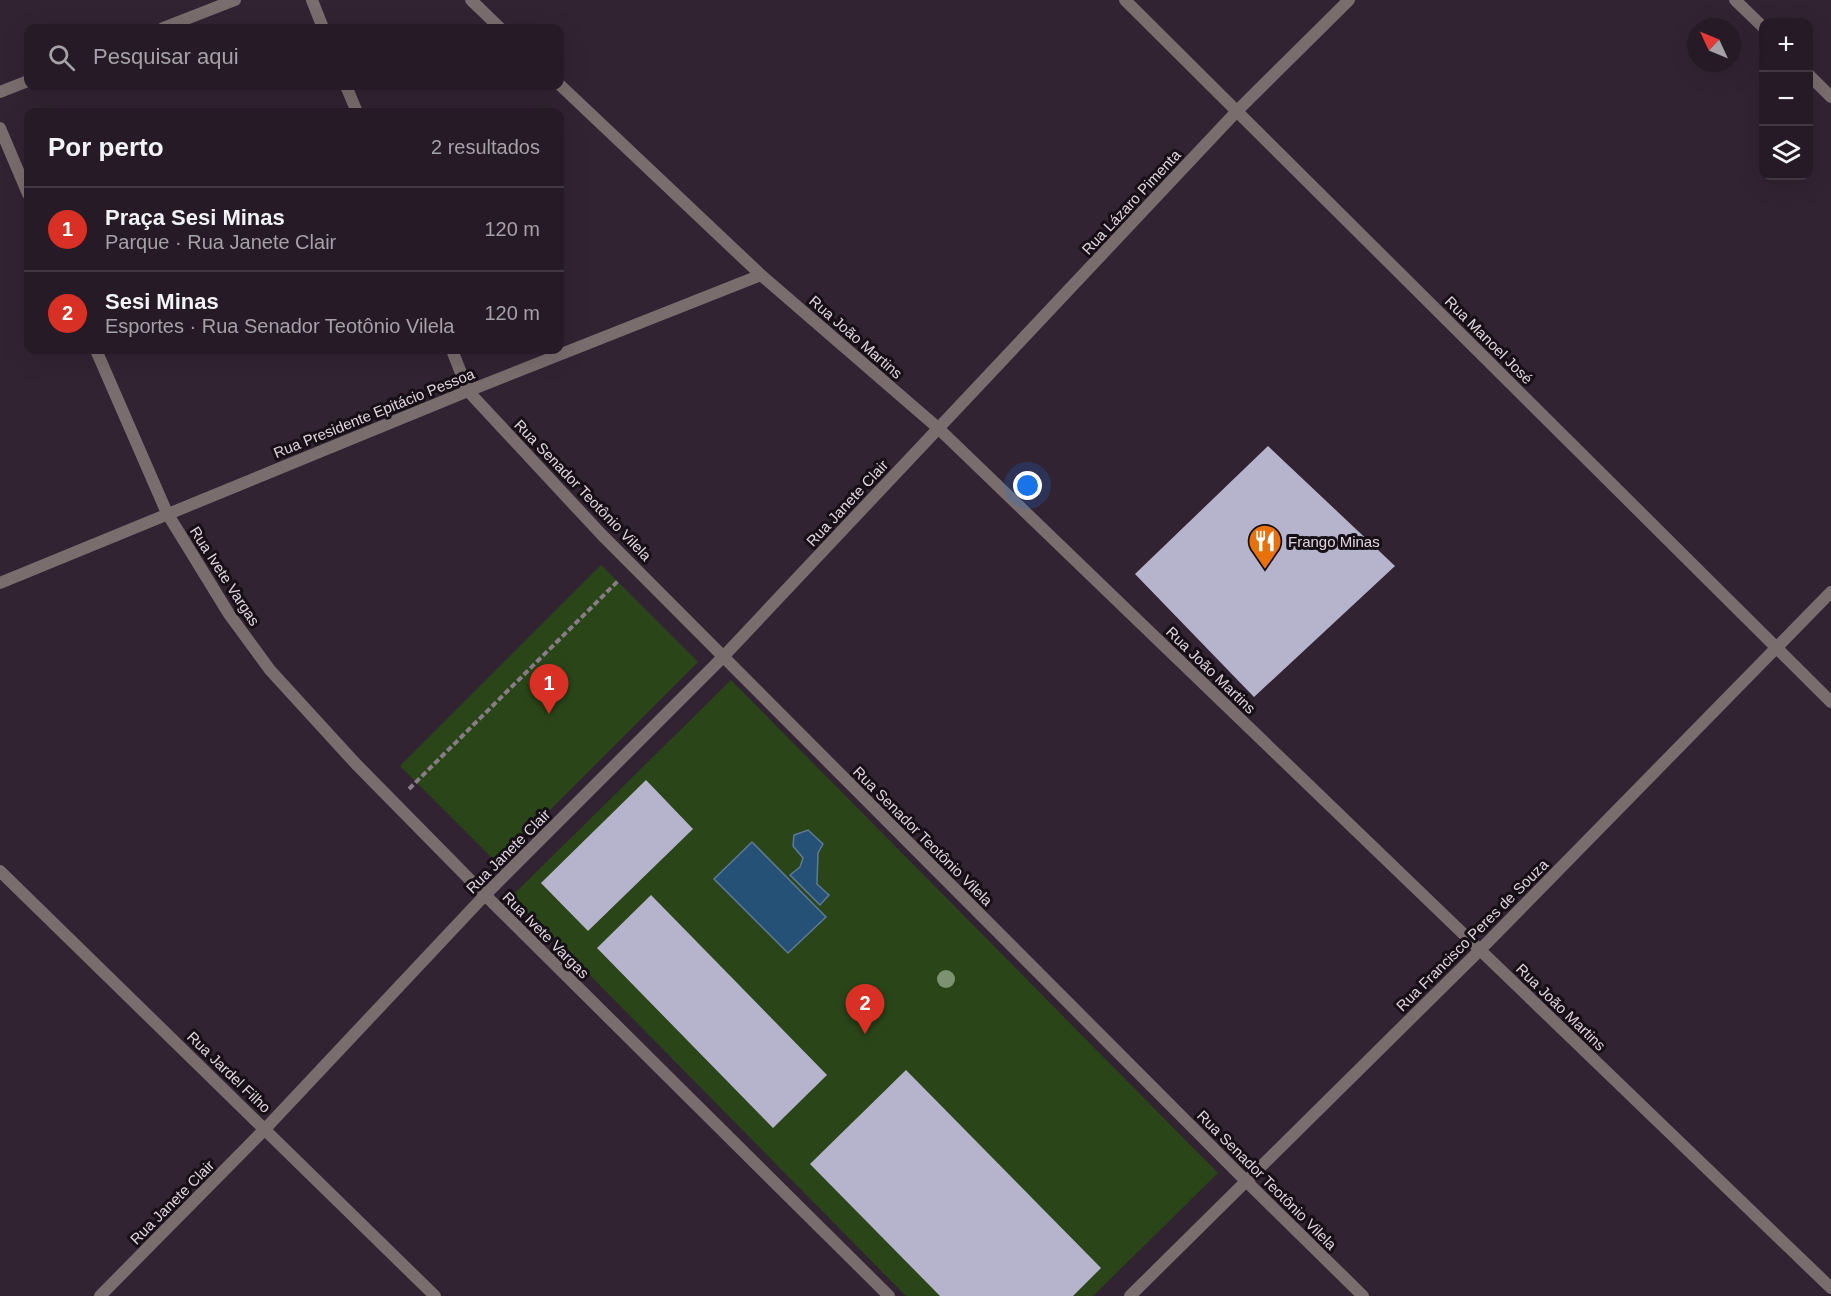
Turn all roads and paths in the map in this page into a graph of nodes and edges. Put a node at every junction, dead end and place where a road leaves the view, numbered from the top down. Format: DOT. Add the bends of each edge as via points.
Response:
graph roads {
  1 [pos="236,0"];
  2 [pos="312,0"];
  3 [pos="471,0"];
  4 [pos="1125,0"];
  5 [pos="1348,0"];
  6 [pos="1735,0"];
  7 [pos="1759,23"];
  8 [pos="173,24"];
  9 [pos="321,24"];
  10 [pos="496,24"];
  11 [pos="1813,78"];
  12 [pos="24,83"];
  13 [pos="564,89"];
  14 [pos="348,90"];
  15 [pos="0,92"];
  16 [pos="1831,96"];
  17 [pos="355,108"];
  18 [pos="1237,111"];
  19 [pos="0,128"];
  20 [pos="24,185"];
  21 [pos="760,274"];
  22 [pos="564,353"];
  23 [pos="98,354"];
  24 [pos="454,354"];
  25 [pos="560,354"];
  26 [pos="468,391"];
  27 [pos="938,428"];
  28 [pos="166,513"];
  29 [pos="634,565"];
  30 [pos="0,583"];
  31 [pos="1831,592"];
  32 [pos="1776,646"];
  33 [pos="723,657"];
  34 [pos="1831,702"];
  35 [pos="395,803"];
  36 [pos="0,871"];
  37 [pos="485,896"];
  38 [pos="1480,950"];
  39 [pos="265,1129"];
  40 [pos="1245,1180"];
  41 [pos="1831,1288"];
  42 [pos="100,1296"];
  43 [pos="435,1296"];
  44 [pos="889,1296"];
  45 [pos="1130,1296"];
  46 [pos="1363,1296"];
  1 -- 8 [label="street"];
  2 -- 9 [label="street"];
  3 -- 10 [label="street"];
  4 -- 18 [label="street, Rua Manoel José"];
  5 -- 18 [label="street, Rua Lázaro Pimenta"];
  6 -- 7 [label="street"];
  11 -- 16 [label="street"];
  12 -- 15 [label="street"];
  13 -- 21 [label="street, Rua João Martins"];
  14 -- 17 [label="street"];
  18 -- 27 [label="street, Rua Lázaro Pimenta"];
  18 -- 32 [label="street, Rua Manoel José"];
  19 -- 20 [label="street"];
  21 -- 22 [label="street, Rua Presidente Epitácio Pessoa"];
  21 -- 27 [label="street, Rua João Martins"];
  23 -- 28 [label="street, Rua Ivete Vargas"];
  24 -- 26 [label="street"];
  25 -- 26 [label="street, Rua Presidente Epitácio Pessoa"];
  26 -- 28 [label="street, Rua Presidente Epitácio Pessoa"];
  26 -- 29 [label="street, Rua Senador Teotônio Vilela"];
  27 -- 33 [label="street, Rua Janete Clair"];
  27 -- 38 [label="street, Rua João Martins"];
  28 -- 30 [label="street, Rua Presidente Epitácio Pessoa"];
  28 -- 35 [label="street, Rua Ivete Vargas" via="229,614 270,670"];
  29 -- 33 [label="street, Rua Senador Teotônio Vilela"];
  29 -- 35 [label="path"];
  31 -- 32 [label="street, Rua Francisco Peres de Souza"];
  32 -- 34 [label="street, Rua Manoel José"];
  32 -- 38 [label="street, Rua Francisco Peres de Souza"];
  33 -- 37 [label="street, Rua Janete Clair"];
  33 -- 40 [label="street, Rua Senador Teotônio Vilela"];
  35 -- 37 [label="street, Rua Ivete Vargas"];
  36 -- 39 [label="street, Rua Jardel Filho"];
  37 -- 39 [label="street, Rua Janete Clair"];
  37 -- 44 [label="street, Rua Ivete Vargas"];
  38 -- 40 [label="street, Rua Francisco Peres de Souza"];
  38 -- 41 [label="street, Rua João Martins"];
  39 -- 42 [label="street, Rua Janete Clair"];
  39 -- 43 [label="street, Rua Jardel Filho"];
  40 -- 45 [label="street, Rua Francisco Peres de Souza"];
  40 -- 46 [label="street, Rua Senador Teotônio Vilela"];
}
